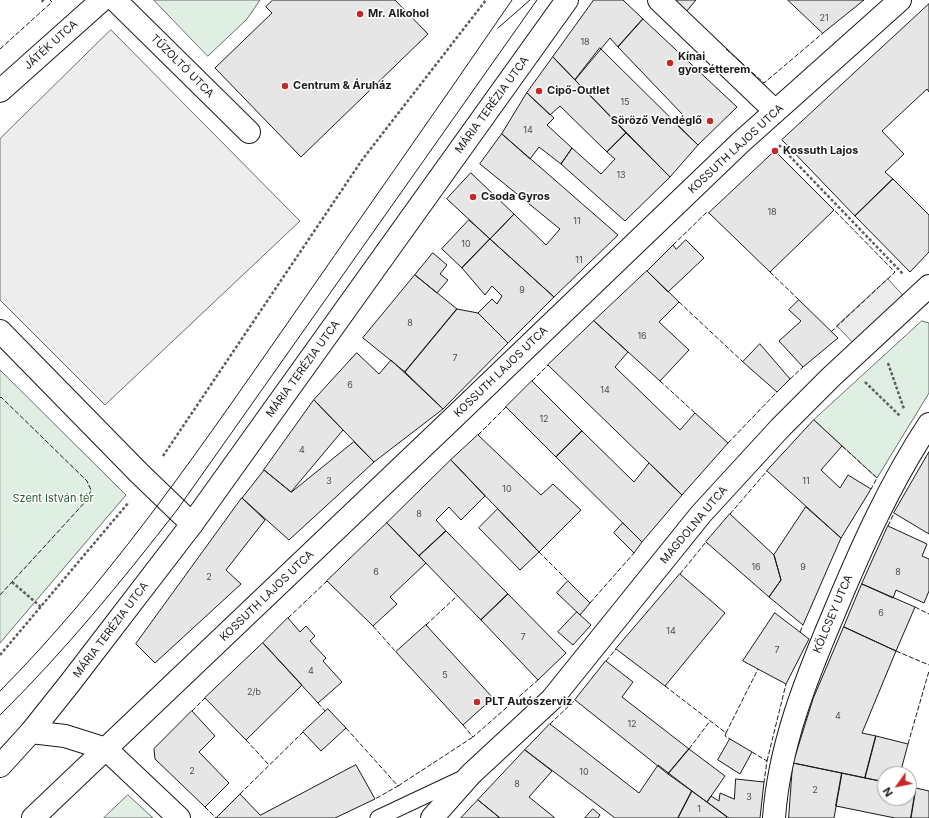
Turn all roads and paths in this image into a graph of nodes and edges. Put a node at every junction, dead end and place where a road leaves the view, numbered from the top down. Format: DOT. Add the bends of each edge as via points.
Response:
graph roads {
  1 [pos="102,0"];
  2 [pos="115,0"];
  3 [pos="486,0"];
  4 [pos="567,0"];
  5 [pos="659,0"];
  6 [pos="900,0"];
  7 [pos="0,91"];
  8 [pos="775,111"];
  9 [pos="249,132"];
  10 [pos="776,142"];
  11 [pos="925,289"];
  12 [pos="0,331"];
  13 [pos="878,333"];
  14 [pos="845,363"];
  15 [pos="920,428"];
  16 [pos="147,481"];
  17 [pos="192,524"];
  18 [pos="12,582"];
  19 [pos="41,607"];
  20 [pos="0,655"];
  21 [pos="31,732"];
  22 [pos="106,749"];
  23 [pos="0,766"];
  24 [pos="471,774"];
  25 [pos="33,818"];
  26 [pos="179,818"];
  27 [pos="378,818"];
  28 [pos="432,818"];
  29 [pos="774,818"];
  1 -- 7 [label="main road, JÁTÉK UTCA"];
  2 -- 9 [label="main road, TŰZOLTÓ UTCA"];
  3 -- 16 [label="path" via="362,160"];
  4 -- 17 [label="main road, MÁRIA TERÉZIA UTCA"];
  5 -- 8 [label="main road"];
  6 -- 8 [label="main road, KOSSUTH LAJOS UTCA"];
  8 -- 22 [label="main road, KOSSUTH LAJOS UTCA"];
  10 -- 11 [label="path"];
  11 -- 13 [label="main road, MAGDOLNA UTCA"];
  12 -- 16 [label="main road"];
  13 -- 14 [label="main road, MAGDOLNA UTCA"];
  13 -- 15 [label="path"];
  14 -- 15 [label="path"];
  14 -- 24 [label="main road, MAGDOLNA UTCA" via="780,428 701,514 552,699"];
  15 -- 29 [label="main road, KÖLCSEY UTCA" via="854,563 808,674 787,740"];
  16 -- 17 [label="main road"];
  16 -- 19 [label="path"];
  17 -- 21 [label="main road, MÁRIA TERÉZIA UTCA"];
  18 -- 19 [label="path"];
  19 -- 20 [label="path"];
  21 -- 22 [label="main road" via="65,736"];
  21 -- 23 [label="main road"];
  22 -- 25 [label="main road, KOSSUTH LAJOS UTCA"];
  22 -- 26 [label="main road"];
  24 -- 27 [label="lane, MAGDOLNA UTCA"];
  24 -- 28 [label="main road, MAGDOLNA UTCA"];
}
